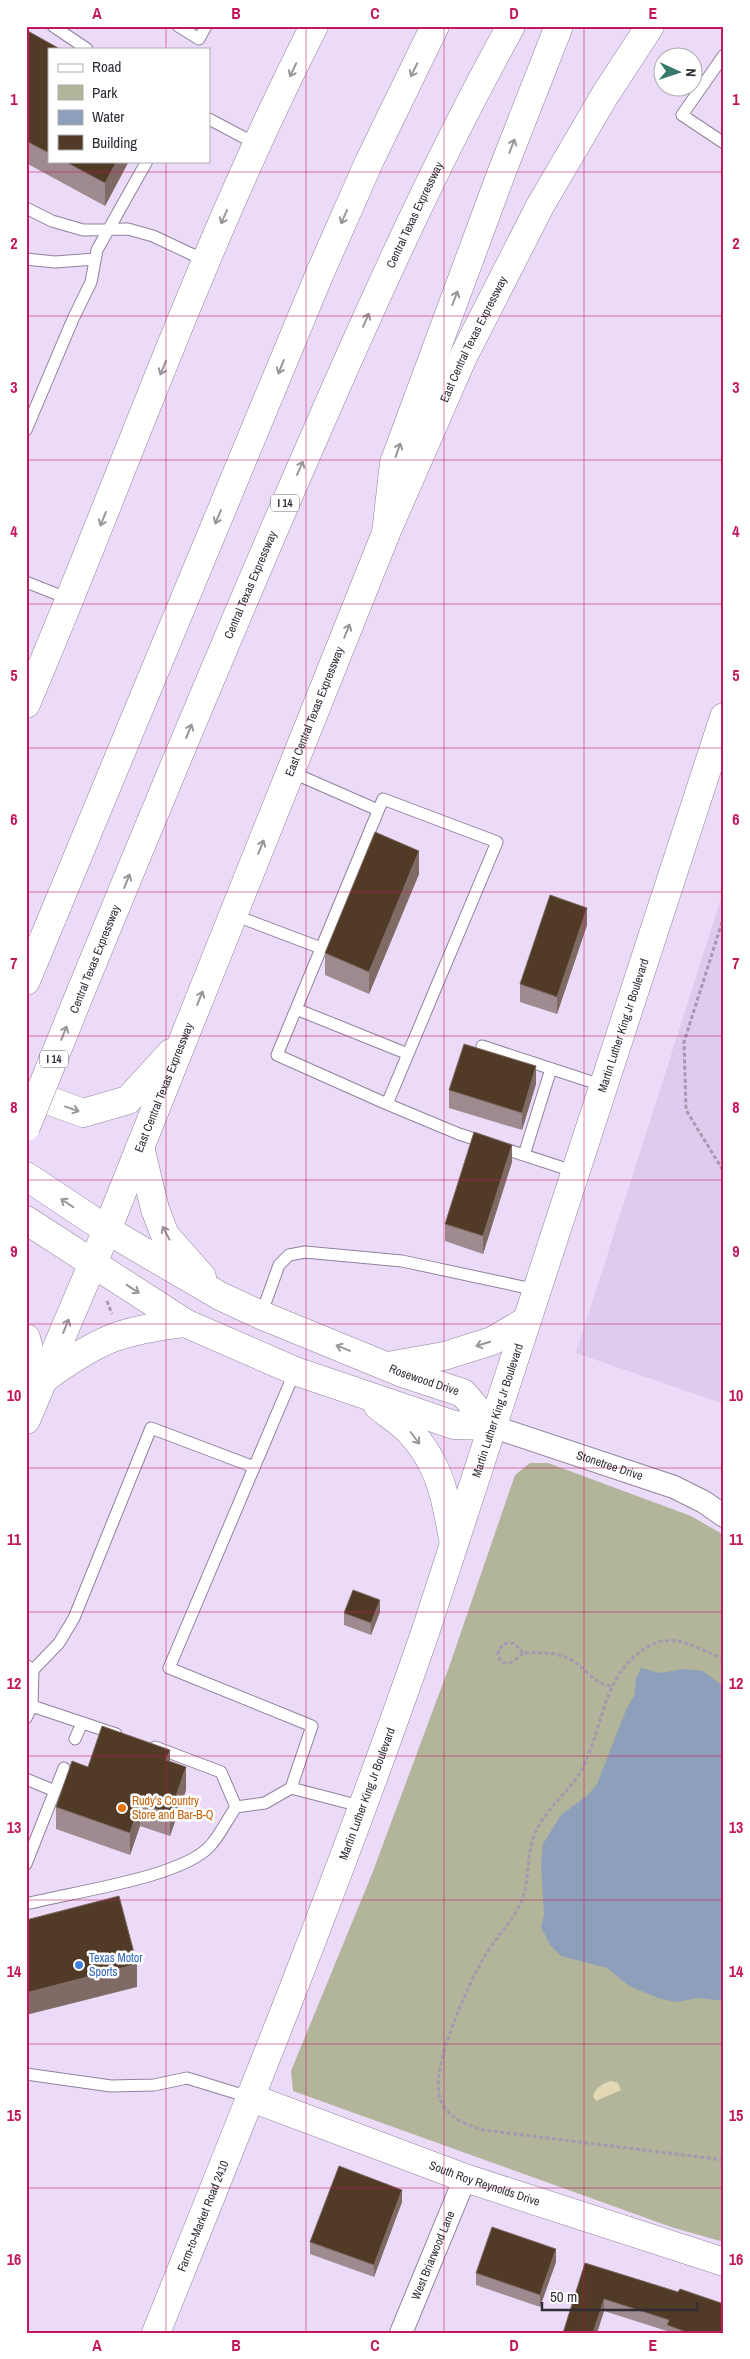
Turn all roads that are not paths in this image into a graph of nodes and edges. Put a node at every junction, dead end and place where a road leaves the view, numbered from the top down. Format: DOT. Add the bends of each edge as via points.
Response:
graph roads {
  1 [pos="53,26"];
  2 [pos="178,26"];
  3 [pos="206,26"];
  4 [pos="314,26"];
  5 [pos="435,26"];
  6 [pos="511,26"];
  7 [pos="559,26"];
  8 [pos="650,26"];
  9 [pos="86,48"];
  10 [pos="724,55"];
  11 [pos="210,120"];
  12 [pos="724,143"];
  13 [pos="258,145"];
  14 [pos="146,162"];
  15 [pos="26,208"];
  16 [pos="109,228"];
  17 [pos="26,259"];
  18 [pos="95,259"];
  19 [pos="206,261"];
  20 [pos="26,430"];
  21 [pos="386,533"];
  22 [pos="26,582"];
  23 [pos="71,599"];
  24 [pos="26,704"];
  25 [pos="724,717"];
  26 [pos="291,772"];
  27 [pos="378,810"];
  28 [pos="234,915"];
  29 [pos="321,948"];
  30 [pos="29,976"];
  31 [pos="296,1009"];
  32 [pos="183,1041"];
  33 [pos="482,1046"];
  34 [pos="408,1054"];
  35 [pos="552,1069"];
  36 [pos="604,1086"];
  37 [pos="26,1092"];
  38 [pos="386,1104"];
  39 [pos="26,1127"];
  40 [pos="140,1147"];
  41 [pos="524,1155"];
  42 [pos="576,1172"];
  43 [pos="26,1176"];
  44 [pos="26,1220"];
  45 [pos="107,1230"];
  46 [pos="92,1263"];
  47 [pos="537,1290"];
  48 [pos="220,1296"];
  49 [pos="261,1316"];
  50 [pos="526,1321"];
  51 [pos="185,1323"];
  52 [pos="26,1338"];
  53 [pos="388,1366"];
  54 [pos="295,1371"];
  55 [pos="45,1378"];
  56 [pos="365,1395"];
  57 [pos="28,1414"];
  58 [pos="491,1426"];
  59 [pos="254,1467"];
  60 [pos="724,1516"];
  61 [pos="454,1543"];
  62 [pos="30,1667"];
  63 [pos="32,1706"];
  64 [pos="26,1718"];
  65 [pos="82,1723"];
  66 [pos="127,1738"];
  67 [pos="75,1739"];
  68 [pos="145,1743"];
  69 [pos="64,1768"];
  70 [pos="26,1779"];
  71 [pos="291,1788"];
  72 [pos="55,1791"];
  73 [pos="236,1807"];
  74 [pos="364,1807"];
  75 [pos="26,1864"];
  76 [pos="26,1904"];
  77 [pos="26,2074"];
  78 [pos="249,2097"];
  79 [pos="465,2178"];
  80 [pos="724,2262"];
  81 [pos="156,2333"];
  82 [pos="401,2333"];
  1 -- 9 [label="lane"];
  2 -- 3 [label="lane" via="199,40"];
  4 -- 13 [label="main road, one-way"];
  5 -- 30 [label="main road, one-way" via="320,273"];
  39 -- 6 [label="main road, Central Texas Expressway / I 14, one-way, bridge" via="255,571 331,398 405,233"];
  21 -- 7 [label="main road, one-way" via="394,463"];
  8 -- 21 [label="main road, East Central Texas Expressway" via="540,206 463,357"];
  10 -- 12 [label="lane" via="682,115"];
  11 -- 13 [label="lane"];
  13 -- 19 [label="main road, one-way"];
  14 -- 16 [label="lane"];
  15 -- 16 [label="lane" via="52,221 84,230"];
  16 -- 18 [label="lane"];
  16 -- 19 [label="lane" via="153,236"];
  17 -- 18 [label="lane" via="54,262"];
  18 -- 20 [label="lane" via="91,282"];
  19 -- 23 [label="main road, one-way"];
  26 -- 21 [label="main road, East Central Texas Expressway, one-way"];
  22 -- 23 [label="lane"];
  23 -- 24 [label="main road"];
  25 -- 36 [label="main road, Martin Luther King Jr Boulevard"];
  26 -- 27 [label="lane"];
  28 -- 26 [label="main road, East Central Texas Expressway, one-way"];
  27 -- 29 [label="lane"];
  27 -- 34 [label="lane" via="382,799 498,842"];
  28 -- 29 [label="lane"];
  32 -- 28 [label="main road, East Central Texas Expressway, one-way"];
  29 -- 31 [label="lane"];
  31 -- 34 [label="lane"];
  31 -- 38 [label="lane" via="277,1056"];
  37 -- 32 [label="main road, one-way" via="83,1113 128,1100"];
  32 -- 40 [label="main road, East Central Texas Expressway"];
  33 -- 35 [label="lane"];
  34 -- 38 [label="lane"];
  35 -- 36 [label="lane"];
  35 -- 41 [label="lane"];
  36 -- 42 [label="main road, Martin Luther King Jr Boulevard"];
  38 -- 41 [label="lane"];
  40 -- 45 [label="main road, East Central Texas Expressway"];
  48 -- 40 [label="main road, one-way" via="165,1235 155,1209"];
  41 -- 42 [label="lane"];
  42 -- 47 [label="main road, Martin Luther King Jr Boulevard"];
  45 -- 43 [label="main road, Rosewood Drive, one-way"];
  44 -- 46 [label="main road"];
  45 -- 46 [label="main road, East Central Texas Expressway"];
  45 -- 48 [label="main road, Rosewood Drive"];
  46 -- 51 [label="main road, one-way"];
  55 -- 46 [label="main road, East Central Texas Expressway, one-way"];
  47 -- 49 [label="lane" via="402,1260 305,1252 289,1255 279,1265"];
  47 -- 50 [label="main road, Martin Luther King Jr Boulevard"];
  48 -- 49 [label="main road, Rosewood Drive"];
  53 -- 49 [label="main road, Rosewood Drive, one-way"];
  50 -- 53 [label="main road, one-way" via="492,1341 444,1356"];
  50 -- 58 [label="main road, Martin Luther King Jr Boulevard"];
  51 -- 54 [label="main road"];
  51 -- 55 [label="main road" via="119,1334 81,1352"];
  52 -- 57 [label="main road"];
  53 -- 58 [label="main road, Rosewood Drive" via="463,1392"];
  54 -- 56 [label="main road"];
  54 -- 59 [label="lane"];
  55 -- 57 [label="main road, East Central Texas Expressway"];
  56 -- 58 [label="main road" via="454,1425"];
  56 -- 61 [label="main road, one-way" via="411,1432 430,1460 444,1488"];
  58 -- 60 [label="street, Stonetree Drive" via="674,1487"];
  58 -- 61 [label="main road, Martin Luther King Jr Boulevard"];
  59 -- 62 [label="lane" via="151,1428 74,1618 59,1643"];
  59 -- 71 [label="lane" via="169,1668 312,1726"];
  61 -- 74 [label="main road, Martin Luther King Jr Boulevard"];
  62 -- 63 [label="lane"];
  63 -- 64 [label="lane"];
  63 -- 65 [label="lane"];
  65 -- 66 [label="lane"];
  65 -- 67 [label="lane"];
  68 -- 73 [label="lane" via="220,1772"];
  69 -- 72 [label="lane"];
  70 -- 72 [label="lane"];
  71 -- 73 [label="lane" via="265,1803"];
  71 -- 74 [label="lane"];
  72 -- 75 [label="lane"];
  73 -- 76 [label="lane" via="210,1847 184,1863 150,1876"];
  74 -- 78 [label="main road, Martin Luther King Jr Boulevard"];
  77 -- 78 [label="lane" via="111,2086 154,2085 187,2078"];
  78 -- 79 [label="main road, South Roy Reynolds Drive"];
  78 -- 81 [label="main road, Farm-to-Market Road 2410"];
  79 -- 80 [label="main road, South Roy Reynolds Drive"];
  79 -- 82 [label="street, West Briarwood Lane"];
}
